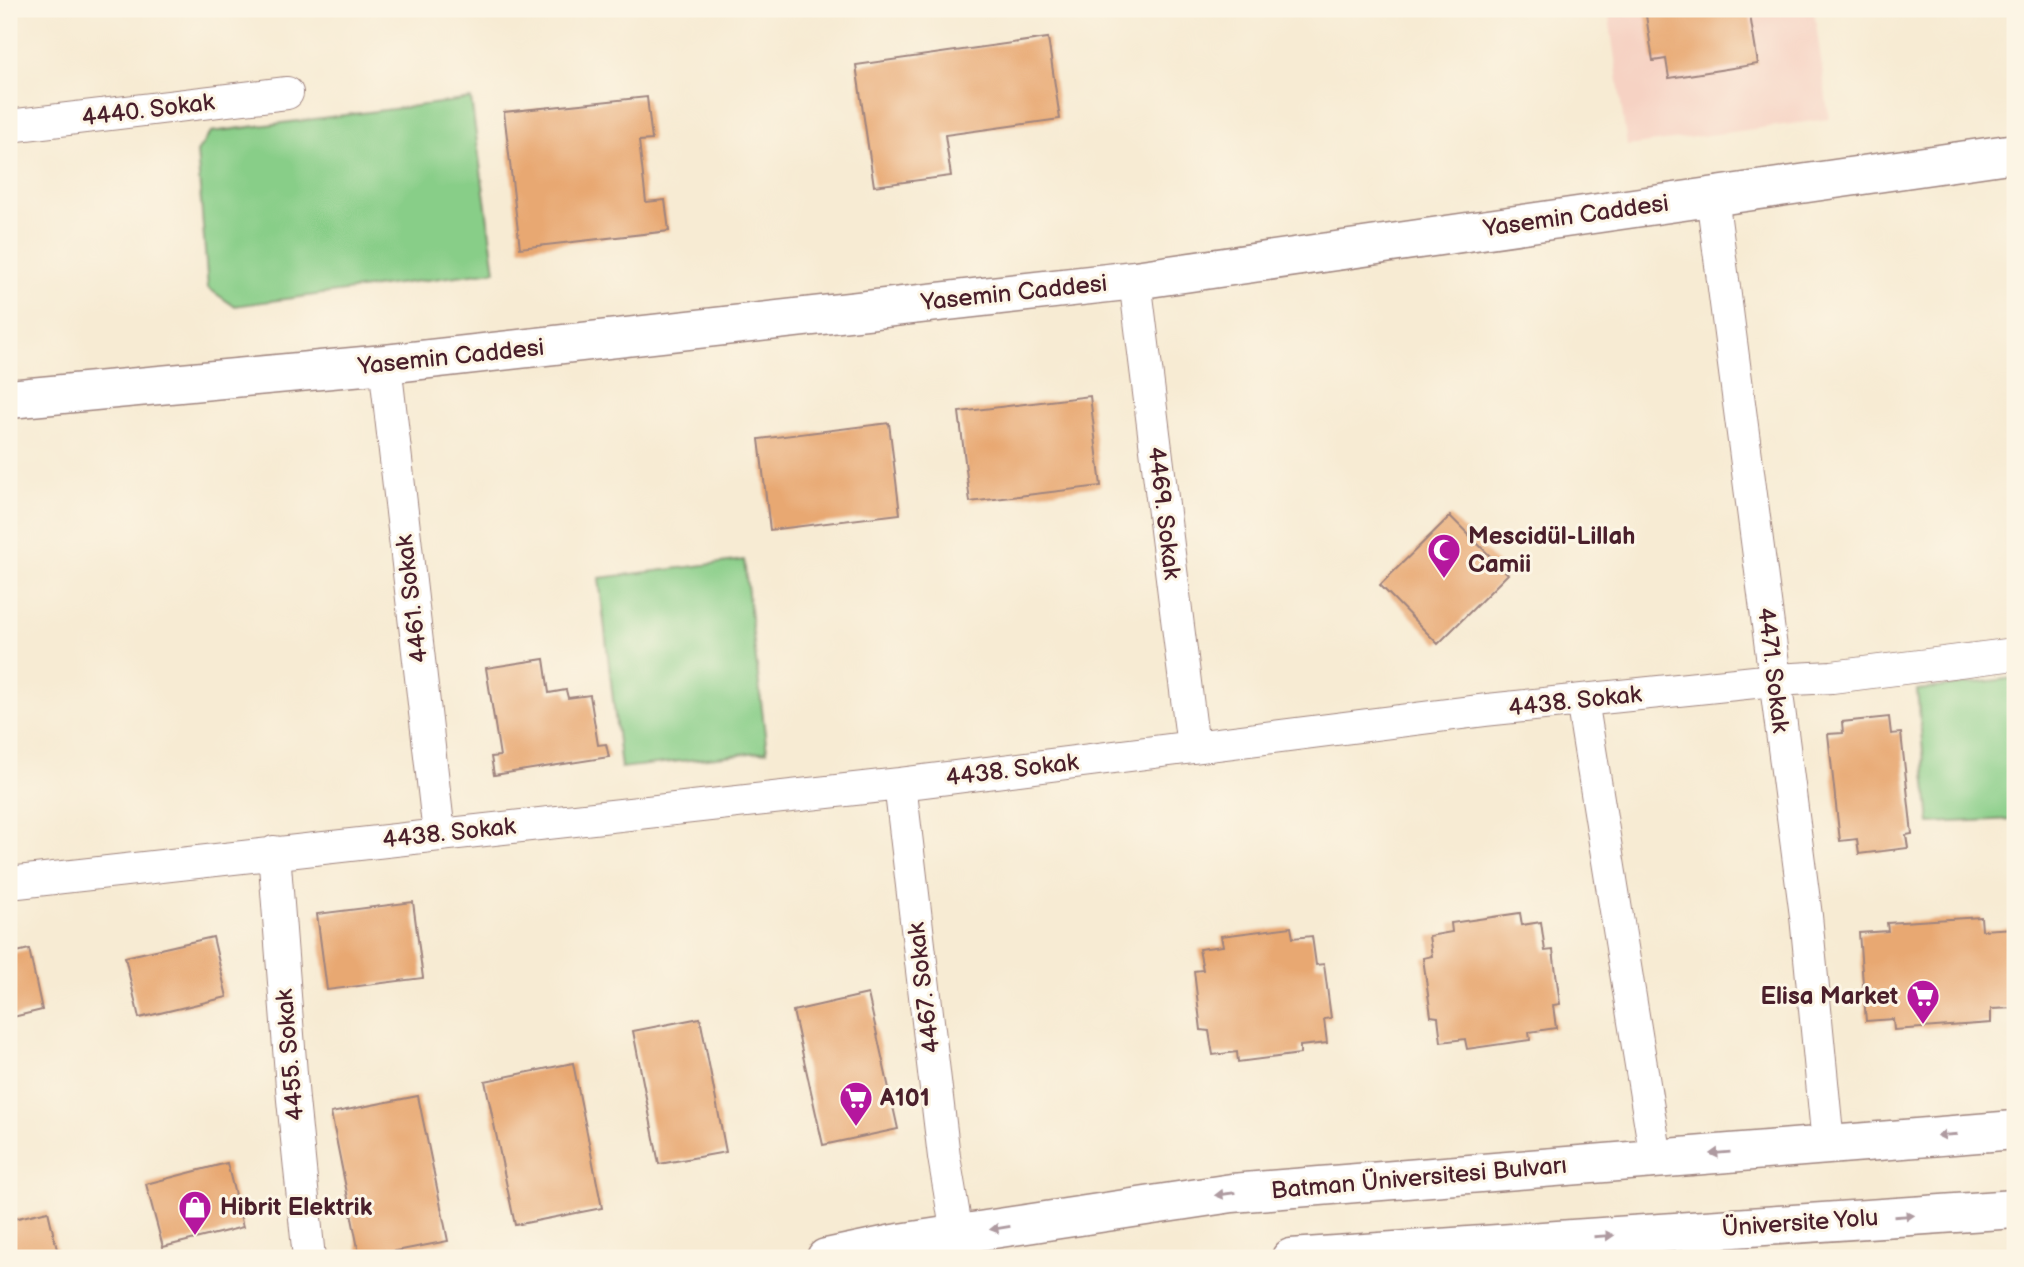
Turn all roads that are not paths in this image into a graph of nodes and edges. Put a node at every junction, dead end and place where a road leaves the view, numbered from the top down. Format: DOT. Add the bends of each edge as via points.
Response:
graph roads {
  1 [pos="287,93"];
  2 [pos="9,126"];
  3 [pos="2015,153"];
  4 [pos="1712,197"];
  5 [pos="1135,280"];
  6 [pos="385,364"];
  7 [pos="9,399"];
  8 [pos="2015,654"];
  9 [pos="1774,680"];
  10 [pos="1582,700"];
  11 [pos="1194,747"];
  12 [pos="900,784"];
  13 [pos="439,834"];
  14 [pos="274,852"];
  15 [pos="9,883"];
  16 [pos="2015,1130"];
  17 [pos="1828,1144"];
  18 [pos="1656,1158"];
  19 [pos="2015,1209"];
  20 [pos="957,1234"];
  21 [pos="309,1258"];
  22 [pos="826,1258"];
  23 [pos="1291,1258"];
  1 -- 2 [label="street, 4440. Sokak"];
  3 -- 4 [label="street, Yasemin Caddesi"];
  4 -- 5 [label="street, Yasemin Caddesi"];
  4 -- 9 [label="street, 4471. Sokak"];
  5 -- 6 [label="street, Yasemin Caddesi"];
  5 -- 11 [label="street, 4469. Sokak"];
  6 -- 7 [label="street, Yasemin Caddesi"];
  6 -- 13 [label="street, 4461. Sokak"];
  8 -- 9 [label="street, 4438. Sokak"];
  9 -- 10 [label="street, 4438. Sokak"];
  9 -- 17 [label="street, 4471. Sokak" via="1806,916"];
  10 -- 11 [label="street, 4438. Sokak"];
  10 -- 18 [label="street"];
  11 -- 12 [label="street, 4438. Sokak"];
  12 -- 13 [label="street, 4438. Sokak"];
  12 -- 20 [label="street, 4467. Sokak"];
  13 -- 14 [label="street, 4438. Sokak"];
  14 -- 15 [label="street, 4438. Sokak"];
  14 -- 21 [label="street, 4455. Sokak"];
  16 -- 17 [label="street, Batman Üniversitesi Bulvarı, one-way"];
  17 -- 18 [label="street, Batman Üniversitesi Bulvarı, one-way"];
  18 -- 20 [label="street, Batman Üniversitesi Bulvarı, one-way" via="1232,1193"];
  23 -- 19 [label="street, Üniversite Yolu, one-way"];
  20 -- 22 [label="street, Batman Üniversitesi Bulvarı"];
}
